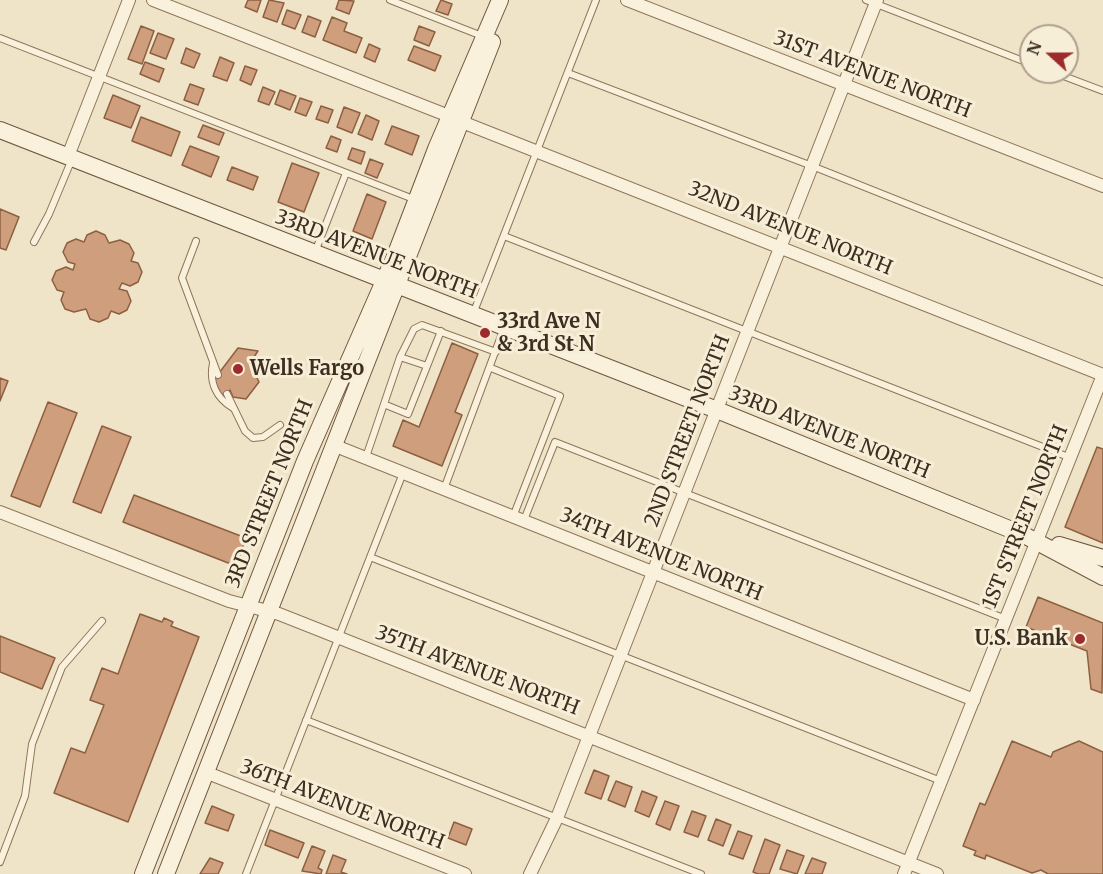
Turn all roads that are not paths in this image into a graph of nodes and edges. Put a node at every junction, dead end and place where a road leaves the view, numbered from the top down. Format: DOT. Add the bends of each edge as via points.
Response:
graph roads {
  1 [pos="129,0"];
  2 [pos="153,0"];
  3 [pos="390,0"];
  4 [pos="500,0"];
  5 [pos="506,0"];
  6 [pos="596,0"];
  7 [pos="627,0"];
  8 [pos="873,1"];
  9 [pos="483,36"];
  10 [pos="0,38"];
  11 [pos="1019,59"];
  12 [pos="568,74"];
  13 [pos="99,77"];
  14 [pos="1079,82"];
  15 [pos="844,85"];
  16 [pos="1103,91"];
  17 [pos="456,119"];
  18 [pos="0,130"];
  19 [pos="537,150"];
  20 [pos="70,157"];
  21 [pos="812,166"];
  22 [pos="346,173"];
  23 [pos="1103,186"];
  24 [pos="417,200"];
  25 [pos="504,236"];
  26 [pos="196,241"];
  27 [pos="34,242"];
  28 [pos="781,246"];
  29 [pos="315,253"];
  30 [pos="1103,282"];
  31 [pos="390,283"];
  32 [pos="473,315"];
  33 [pos="505,327"];
  34 [pos="441,331"];
  35 [pos="748,331"];
  36 [pos="496,352"];
  37 [pos="400,357"];
  38 [pos="213,362"];
  39 [pos="427,366"];
  40 [pos="491,368"];
  41 [pos="218,375"];
  42 [pos="1103,375"];
  43 [pos="227,394"];
  44 [pos="386,405"];
  45 [pos="233,408"];
  46 [pos="717,410"];
  47 [pos="280,425"];
  48 [pos="333,445"];
  49 [pos="366,458"];
  50 [pos="1071,458"];
  51 [pos="403,472"];
  52 [pos="444,489"];
  53 [pos="684,493"];
  54 [pos="0,512"];
  55 [pos="518,519"];
  56 [pos="1038,540"];
  57 [pos="370,557"];
  58 [pos="1103,558"];
  59 [pos="653,572"];
  60 [pos="1103,577"];
  61 [pos="247,607"];
  62 [pos="270,611"];
  63 [pos="1006,620"];
  64 [pos="102,621"];
  65 [pos="338,638"];
  66 [pos="621,655"];
  67 [pos="974,700"];
  68 [pos="306,720"];
  69 [pos="589,736"];
  70 [pos="205,772"];
  71 [pos="941,781"];
  72 [pos="275,798"];
  73 [pos="557,818"];
  74 [pos="0,862"];
  75 [pos="906,868"];
  76 [pos="143,874"];
  77 [pos="166,874"];
  78 [pos="246,874"];
  79 [pos="465,874"];
  80 [pos="530,874"];
  81 [pos="701,874"];
  82 [pos="937,874"];
  1 -- 13 [label="street"];
  2 -- 17 [label="street, 32ND AVENUE NORTH"];
  3 -- 9 [label="lane"];
  4 -- 9 [label="main road, 3RD STREET NORTH"];
  5 -- 17 [label="main road, 3RD STREET NORTH"];
  6 -- 12 [label="lane"];
  7 -- 15 [label="street, 31ST AVENUE NORTH"];
  8 -- 11 [label="lane"];
  8 -- 15 [label="street, 2ND STREET NORTH"];
  9 -- 17 [label="main road, 3RD STREET NORTH"];
  10 -- 13 [label="lane"];
  12 -- 19 [label="lane"];
  12 -- 21 [label="lane"];
  13 -- 20 [label="street"];
  13 -- 22 [label="lane"];
  14 -- 16 [label="lane"];
  15 -- 21 [label="street, 2ND STREET NORTH"];
  15 -- 23 [label="street, 31ST AVENUE NORTH"];
  17 -- 19 [label="street, 32ND AVENUE NORTH"];
  17 -- 24 [label="main road, 3RD STREET NORTH"];
  17 -- 31 [label="main road, 3RD STREET NORTH"];
  18 -- 20 [label="main road, 33RD AVENUE NORTH"];
  19 -- 25 [label="lane"];
  19 -- 28 [label="street, 32ND AVENUE NORTH"];
  20 -- 27 [label="lane" via="50,214"];
  20 -- 29 [label="main road, 33RD AVENUE NORTH"];
  21 -- 28 [label="street, 2ND STREET NORTH"];
  21 -- 30 [label="lane"];
  22 -- 24 [label="lane"];
  22 -- 29 [label="lane"];
  24 -- 31 [label="main road, 3RD STREET NORTH"];
  25 -- 32 [label="lane"];
  25 -- 35 [label="lane"];
  26 -- 38 [label="lane" via="182,279"];
  28 -- 35 [label="street, 2ND STREET NORTH"];
  28 -- 42 [label="street, 32ND AVENUE NORTH"];
  29 -- 31 [label="main road, 33RD AVENUE NORTH"];
  31 -- 32 [label="main road, 33RD AVENUE NORTH"];
  31 -- 48 [label="main road, 3RD STREET NORTH"];
  31 -- 61 [label="main road, 3RD STREET NORTH" via="305,461"];
  32 -- 33 [label="main road, 33RD AVENUE NORTH"];
  33 -- 36 [label="lane"];
  33 -- 46 [label="main road, 33RD AVENUE NORTH"];
  34 -- 36 [label="lane"];
  34 -- 37 [label="lane" via="422,325 414,329"];
  34 -- 39 [label="lane"];
  35 -- 46 [label="street, 2ND STREET NORTH"];
  35 -- 50 [label="lane"];
  36 -- 40 [label="lane"];
  37 -- 39 [label="lane"];
  37 -- 44 [label="lane"];
  38 -- 41 [label="lane"];
  38 -- 45 [label="lane" via="210,376 221,401"];
  39 -- 44 [label="lane" via="408,414"];
  40 -- 52 [label="lane"];
  40 -- 55 [label="lane" via="560,396"];
  42 -- 50 [label="street, 1ST STREET NORTH"];
  43 -- 45 [label="lane"];
  44 -- 49 [label="lane"];
  45 -- 47 [label="lane" via="253,438 262,437"];
  46 -- 53 [label="street, 2ND STREET NORTH"];
  46 -- 56 [label="main road, 33RD AVENUE NORTH"];
  48 -- 49 [label="street, 34TH AVENUE NORTH"];
  48 -- 62 [label="main road, 3RD STREET NORTH"];
  49 -- 51 [label="street, 34TH AVENUE NORTH"];
  50 -- 56 [label="street, 1ST STREET NORTH"];
  51 -- 52 [label="street, 34TH AVENUE NORTH"];
  51 -- 57 [label="lane"];
  52 -- 55 [label="street, 34TH AVENUE NORTH"];
  53 -- 55 [label="lane" via="555,442"];
  53 -- 59 [label="street, 2ND STREET NORTH"];
  53 -- 63 [label="lane"];
  54 -- 61 [label="street, 35TH AVENUE NORTH"];
  55 -- 59 [label="street, 34TH AVENUE NORTH"];
  56 -- 58 [label="main road, 33RD AVENUE NORTH"];
  56 -- 60 [label="main road, 33RD AVENUE NORTH"];
  56 -- 63 [label="street, 1ST STREET NORTH"];
  57 -- 65 [label="lane"];
  57 -- 66 [label="lane"];
  59 -- 66 [label="street, 2ND STREET NORTH"];
  59 -- 67 [label="street, 34TH AVENUE NORTH"];
  61 -- 62 [label="street, 35TH AVENUE NORTH"];
  61 -- 76 [label="main road, 3RD STREET NORTH"];
  62 -- 65 [label="street, 35TH AVENUE NORTH"];
  62 -- 70 [label="main road, 3RD STREET NORTH"];
  63 -- 67 [label="street, 1ST STREET NORTH"];
  64 -- 74 [label="lane" via="62,667 32,744 25,796"];
  65 -- 68 [label="lane"];
  65 -- 69 [label="street, 35TH AVENUE NORTH"];
  66 -- 69 [label="street, 2ND STREET NORTH"];
  66 -- 71 [label="lane"];
  67 -- 71 [label="street, 1ST STREET NORTH"];
  68 -- 72 [label="lane"];
  68 -- 73 [label="lane"];
  69 -- 73 [label="street, 2ND STREET NORTH"];
  69 -- 75 [label="street, 35TH AVENUE NORTH"];
  70 -- 72 [label="street, 36TH AVENUE NORTH"];
  70 -- 77 [label="main road, 3RD STREET NORTH"];
  71 -- 75 [label="street, 1ST STREET NORTH"];
  72 -- 78 [label="lane"];
  72 -- 79 [label="street, 36TH AVENUE NORTH"];
  73 -- 80 [label="street, 2ND STREET NORTH"];
  73 -- 81 [label="lane"];
  75 -- 82 [label="street, 35TH AVENUE NORTH"];
}
